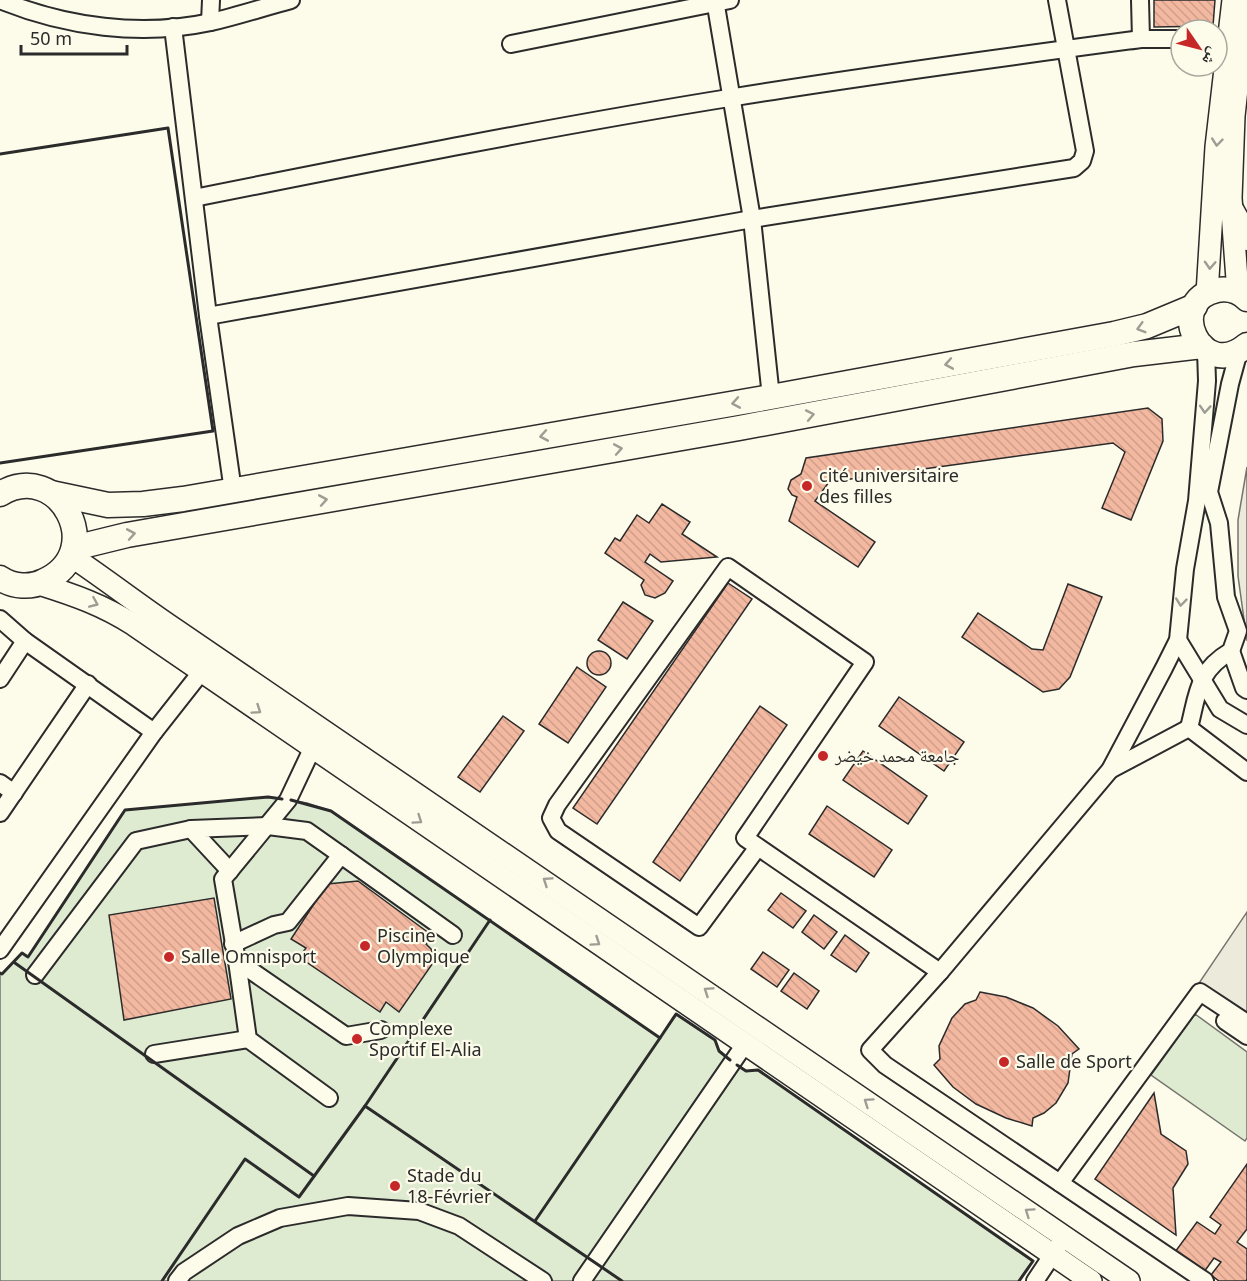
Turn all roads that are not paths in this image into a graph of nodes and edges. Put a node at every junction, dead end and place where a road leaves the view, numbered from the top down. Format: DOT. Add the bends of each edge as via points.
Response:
graph roads {
  1 [pos="0,0"];
  2 [pos="211,0"];
  3 [pos="291,0"];
  4 [pos="1057,0"];
  5 [pos="1140,0"];
  6 [pos="1233,0"];
  7 [pos="1246,0"];
  8 [pos="720,1"];
  9 [pos="1228,18"];
  10 [pos="210,22"];
  11 [pos="174,27"];
  12 [pos="1141,39"];
  13 [pos="1169,39"];
  14 [pos="511,44"];
  15 [pos="1067,49"];
  16 [pos="1220,78"];
  17 [pos="732,97"];
  18 [pos="1240,150"];
  19 [pos="194,198"];
  20 [pos="1232,211"];
  21 [pos="752,219"];
  22 [pos="1247,238"];
  23 [pos="1244,296"];
  24 [pos="1201,300"];
  25 [pos="208,316"];
  26 [pos="1204,348"];
  27 [pos="1243,348"];
  28 [pos="771,397"];
  29 [pos="233,490"];
  30 [pos="51,493"];
  31 [pos="0,494"];
  32 [pos="72,552"];
  33 [pos="1,580"];
  34 [pos="39,584"];
  35 [pos="0,619"];
  36 [pos="1178,639"];
  37 [pos="25,641"];
  38 [pos="1231,651"];
  39 [pos="202,671"];
  40 [pos="0,679"];
  41 [pos="1201,680"];
  42 [pos="88,684"];
  43 [pos="1247,690"];
  44 [pos="1247,725"];
  45 [pos="1189,728"];
  46 [pos="154,732"];
  47 [pos="313,747"];
  48 [pos="1110,770"];
  49 [pos="1247,772"];
  50 [pos="7,788"];
  51 [pos="0,813"];
  52 [pos="268,826"];
  53 [pos="191,829"];
  54 [pos="758,847"];
  55 [pos="341,855"];
  56 [pos="230,871"];
  57 [pos="453,935"];
  58 [pos="2,944"];
  59 [pos="233,944"];
  60 [pos="237,961"];
  61 [pos="940,972"];
  62 [pos="35,975"];
  63 [pos="1197,996"];
  64 [pos="1247,1023"];
  65 [pos="381,1030"];
  66 [pos="1247,1036"];
  67 [pos="248,1039"];
  68 [pos="746,1044"];
  69 [pos="154,1054"];
  70 [pos="329,1098"];
  71 [pos="1060,1183"];
  72 [pos="1064,1236"];
  73 [pos="1053,1255"];
  74 [pos="177,1281"];
  75 [pos="543,1281"];
  76 [pos="582,1281"];
  77 [pos="1035,1281"];
  78 [pos="1090,1281"];
  79 [pos="1129,1281"];
  80 [pos="1206,1281"];
  1 -- 11 [label="street" via="21,9 98,27"];
  2 -- 10 [label="street"];
  3 -- 10 [label="street"];
  4 -- 15 [label="street"];
  5 -- 12 [label="street"];
  6 -- 9 [label="main road"];
  7 -- 18 [label="main road" via="1234,116"];
  8 -- 14 [label="street"];
  8 -- 17 [label="street"];
  10 -- 11 [label="street"];
  11 -- 19 [label="street"];
  12 -- 13 [label="street"];
  12 -- 15 [label="street"];
  15 -- 17 [label="street"];
  15 -- 21 [label="street" via="1085,152 1074,168"];
  16 -- 24 [label="main road, one-way"];
  17 -- 19 [label="street"];
  17 -- 21 [label="street"];
  18 -- 20 [label="main road"];
  19 -- 25 [label="street"];
  20 -- 22 [label="highway"];
  20 -- 23 [label="main road"];
  21 -- 25 [label="street"];
  21 -- 28 [label="street"];
  23 -- 24 [label="highway" via="1223,289"];
  24 -- 26 [label="highway" via="1191,315 1191,325 1193,335"];
  24 -- 28 [label="highway, one-way" via="1164,321 1131,331"];
  25 -- 29 [label="street"];
  26 -- 27 [label="highway" via="1224,356"];
  32 -- 26 [label="highway, one-way" via="127,535 1134,354"];
  26 -- 36 [label="street, one-way" via="1207,381 1203,442"];
  27 -- 38 [label="street" via="1230,384 1209,492 1220,523 1226,597 1238,630"];
  28 -- 29 [label="highway, one-way"];
  29 -- 30 [label="highway" via="125,505"];
  30 -- 31 [label="highway" via="27,486"];
  30 -- 32 [label="highway" via="68,511 75,535"];
  32 -- 34 [label="highway" via="63,568"];
  72 -- 32 [label="main road, one-way" via="172,628"];
  33 -- 34 [label="highway" via="27,586"];
  34 -- 39 [label="main road, one-way" via="110,609"];
  35 -- 37 [label="street"];
  36 -- 41 [label="street"];
  36 -- 48 [label="street"];
  37 -- 40 [label="street"];
  37 -- 42 [label="street"];
  38 -- 41 [label="street" via="1216,660"];
  38 -- 43 [label="street"];
  39 -- 46 [label="street"];
  39 -- 47 [label="main road, one-way"];
  41 -- 44 [label="street" via="1220,709"];
  41 -- 45 [label="street"];
  42 -- 46 [label="street"];
  42 -- 50 [label="street"];
  45 -- 48 [label="street"];
  45 -- 49 [label="street"];
  46 -- 58 [label="street"];
  47 -- 52 [label="street" via="288,800"];
  47 -- 68 [label="main road, one-way"];
  48 -- 61 [label="street"];
  50 -- 51 [label="street"];
  52 -- 53 [label="street"];
  52 -- 55 [label="street" via="307,831"];
  52 -- 56 [label="street"];
  53 -- 56 [label="street"];
  53 -- 62 [label="street" via="136,841"];
  54 -- 54 [label="street" via="745,838 865,662 729,567 550,818 558,831 699,927"];
  54 -- 61 [label="street"];
  55 -- 57 [label="street"];
  55 -- 59 [label="street" via="288,922"];
  56 -- 59 [label="street" via="223,879"];
  59 -- 60 [label="street"];
  60 -- 65 [label="street" via="346,1036"];
  60 -- 67 [label="street"];
  61 -- 71 [label="street" via="870,1050 885,1065"];
  63 -- 64 [label="street"];
  63 -- 66 [label="street"];
  63 -- 71 [label="street"];
  67 -- 69 [label="street"];
  67 -- 70 [label="street"];
  68 -- 73 [label="main road"];
  68 -- 76 [label="street"];
  71 -- 80 [label="street"];
  72 -- 73 [label="street"];
  72 -- 79 [label="main road"];
  73 -- 77 [label="street"];
  73 -- 78 [label="main road"];
  74 -- 75 [label="street" via="184,1272 238,1236 280,1218 348,1206 419,1211 459,1226"];
}
